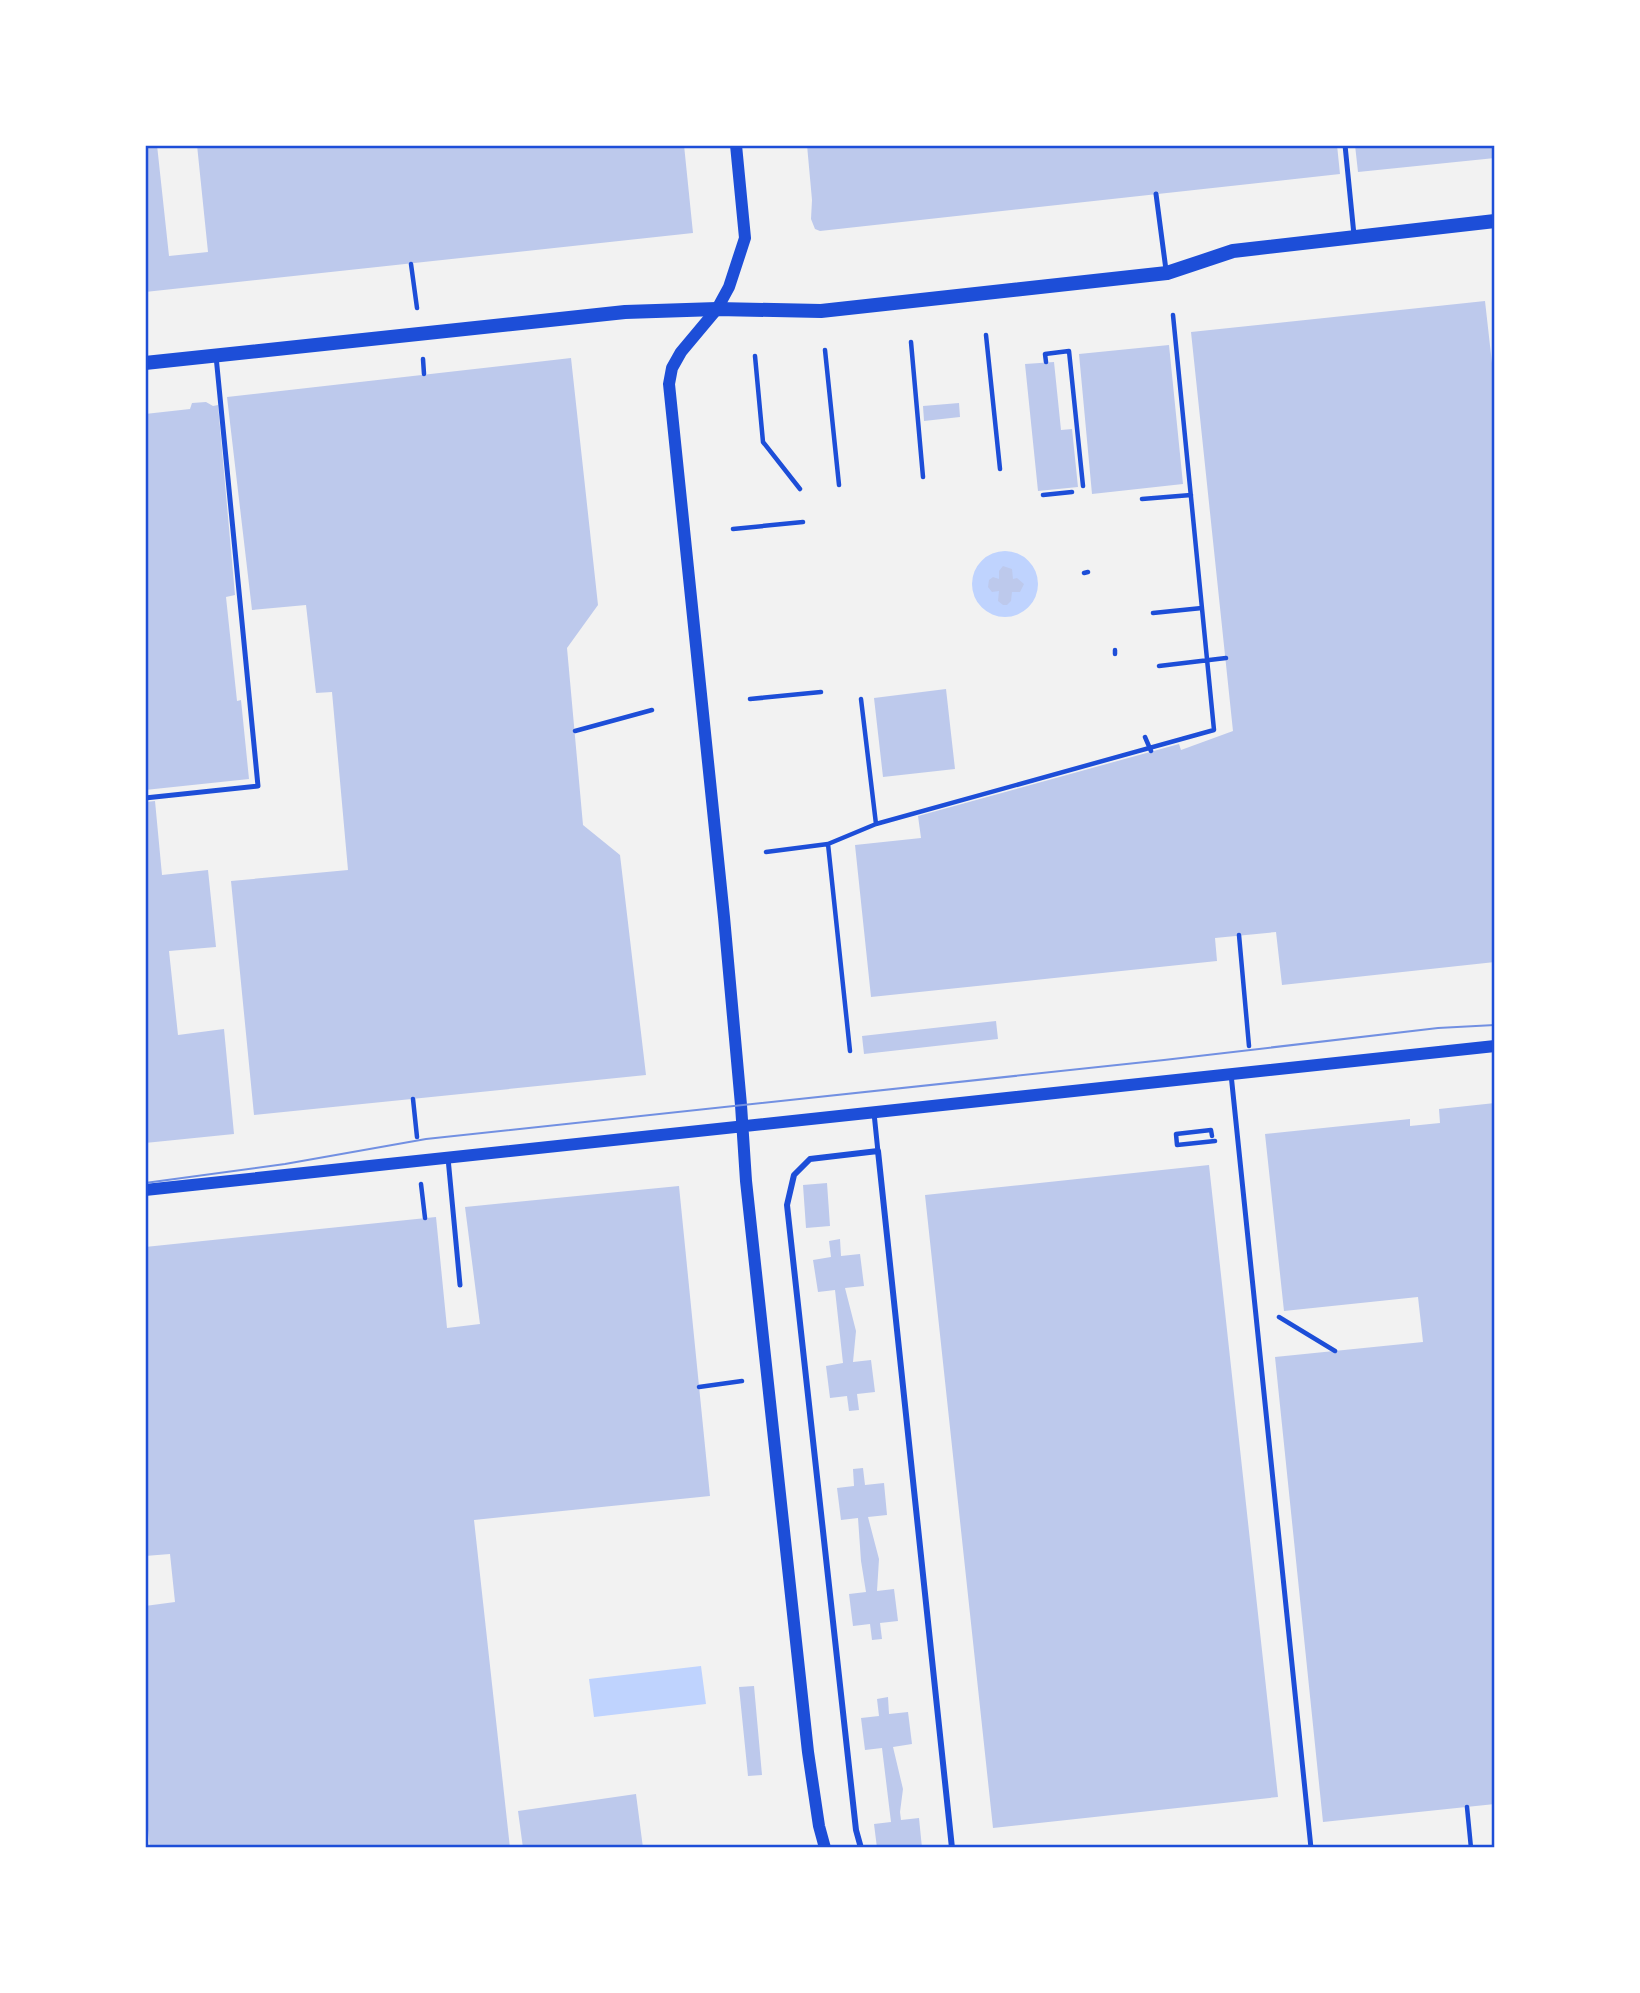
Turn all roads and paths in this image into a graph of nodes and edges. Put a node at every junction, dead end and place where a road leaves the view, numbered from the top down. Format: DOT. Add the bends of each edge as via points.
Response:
graph roads {
  1 [pos="736,145"];
  2 [pos="1345,145"];
  3 [pos="1156,194"];
  4 [pos="1495,221"];
  5 [pos="1354,238"];
  6 [pos="1167,273"];
  7 [pos="717,309"];
  8 [pos="1174,315"];
  9 [pos="986,335"];
  10 [pos="911,342"];
  11 [pos="825,350"];
  12 [pos="216,356"];
  13 [pos="755,356"];
  14 [pos="1046,362"];
  15 [pos="145,363"];
  16 [pos="1000,469"];
  17 [pos="923,477"];
  18 [pos="839,485"];
  19 [pos="1083,486"];
  20 [pos="800,489"];
  21 [pos="1072,492"];
  22 [pos="1043,495"];
  23 [pos="1191,495"];
  24 [pos="1142,499"];
  25 [pos="803,522"];
  26 [pos="733,529"];
  27 [pos="1202,608"];
  28 [pos="1153,613"];
  29 [pos="1226,659"];
  30 [pos="1207,660"];
  31 [pos="1159,666"];
  32 [pos="821,692"];
  33 [pos="750,699"];
  34 [pos="861,699"];
  35 [pos="652,710"];
  36 [pos="575,731"];
  37 [pos="1145,737"];
  38 [pos="1151,749"];
  39 [pos="145,798"];
  40 [pos="876,824"];
  41 [pos="828,844"];
  42 [pos="766,852"];
  43 [pos="1495,1046"];
  44 [pos="850,1051"];
  45 [pos="1231,1074"];
  46 [pos="874,1112"];
  47 [pos="743,1126"];
  48 [pos="1212,1137"];
  49 [pos="1238,1139"];
  50 [pos="878,1151"];
  51 [pos="448,1158"];
  52 [pos="145,1190"];
  53 [pos="460,1284"];
  54 [pos="767,1377"];
  55 [pos="699,1387"];
  56 [pos="1467,1807"];
  57 [pos="825,1848"];
  58 [pos="861,1848"];
  59 [pos="952,1848"];
  60 [pos="1311,1848"];
  61 [pos="1471,1848"];
  1 -- 7 [label="street" via="746,238"];
  2 -- 5 [label="lane"];
  3 -- 6 [label="lane"];
  4 -- 5 [label="main road"];
  5 -- 6 [label="main road" via="1233,251"];
  6 -- 7 [label="main road" via="821,311"];
  7 -- 12 [label="main road" via="625,312"];
  7 -- 47 [label="street" via="681,352 669,384"];
  8 -- 23 [label="path"];
  9 -- 16 [label="path"];
  10 -- 17 [label="path"];
  11 -- 18 [label="path"];
  12 -- 15 [label="main road"];
  12 -- 39 [label="lane" via="258,786"];
  13 -- 20 [label="path" via="763,442"];
  14 -- 19 [label="path" via="1045,354 1069,351"];
  21 -- 22 [label="path"];
  23 -- 24 [label="path"];
  23 -- 27 [label="path"];
  25 -- 26 [label="path"];
  27 -- 28 [label="path"];
  27 -- 30 [label="path"];
  29 -- 30 [label="path"];
  30 -- 31 [label="path"];
  30 -- 38 [label="path" via="1214,730"];
  32 -- 33 [label="path"];
  34 -- 40 [label="path"];
  35 -- 36 [label="path"];
  37 -- 38 [label="path"];
  38 -- 40 [label="path"];
  40 -- 41 [label="path"];
  41 -- 42 [label="path"];
  41 -- 44 [label="path"];
  43 -- 45 [label="street"];
  45 -- 46 [label="street"];
  45 -- 49 [label="lane"];
  46 -- 47 [label="street"];
  46 -- 50 [label="lane"];
  47 -- 51 [label="street"];
  47 -- 54 [label="street"];
  48 -- 49 [label="path" via="1211,1130 1176,1134 1177,1145"];
  49 -- 60 [label="lane"];
  50 -- 58 [label="street" via="810,1159 793,1175 787,1205"];
  50 -- 59 [label="lane"];
  51 -- 52 [label="street"];
  51 -- 53 [label="lane"];
  54 -- 55 [label="path"];
  54 -- 57 [label="street" via="808,1752"];
  56 -- 61 [label="path"];
}
